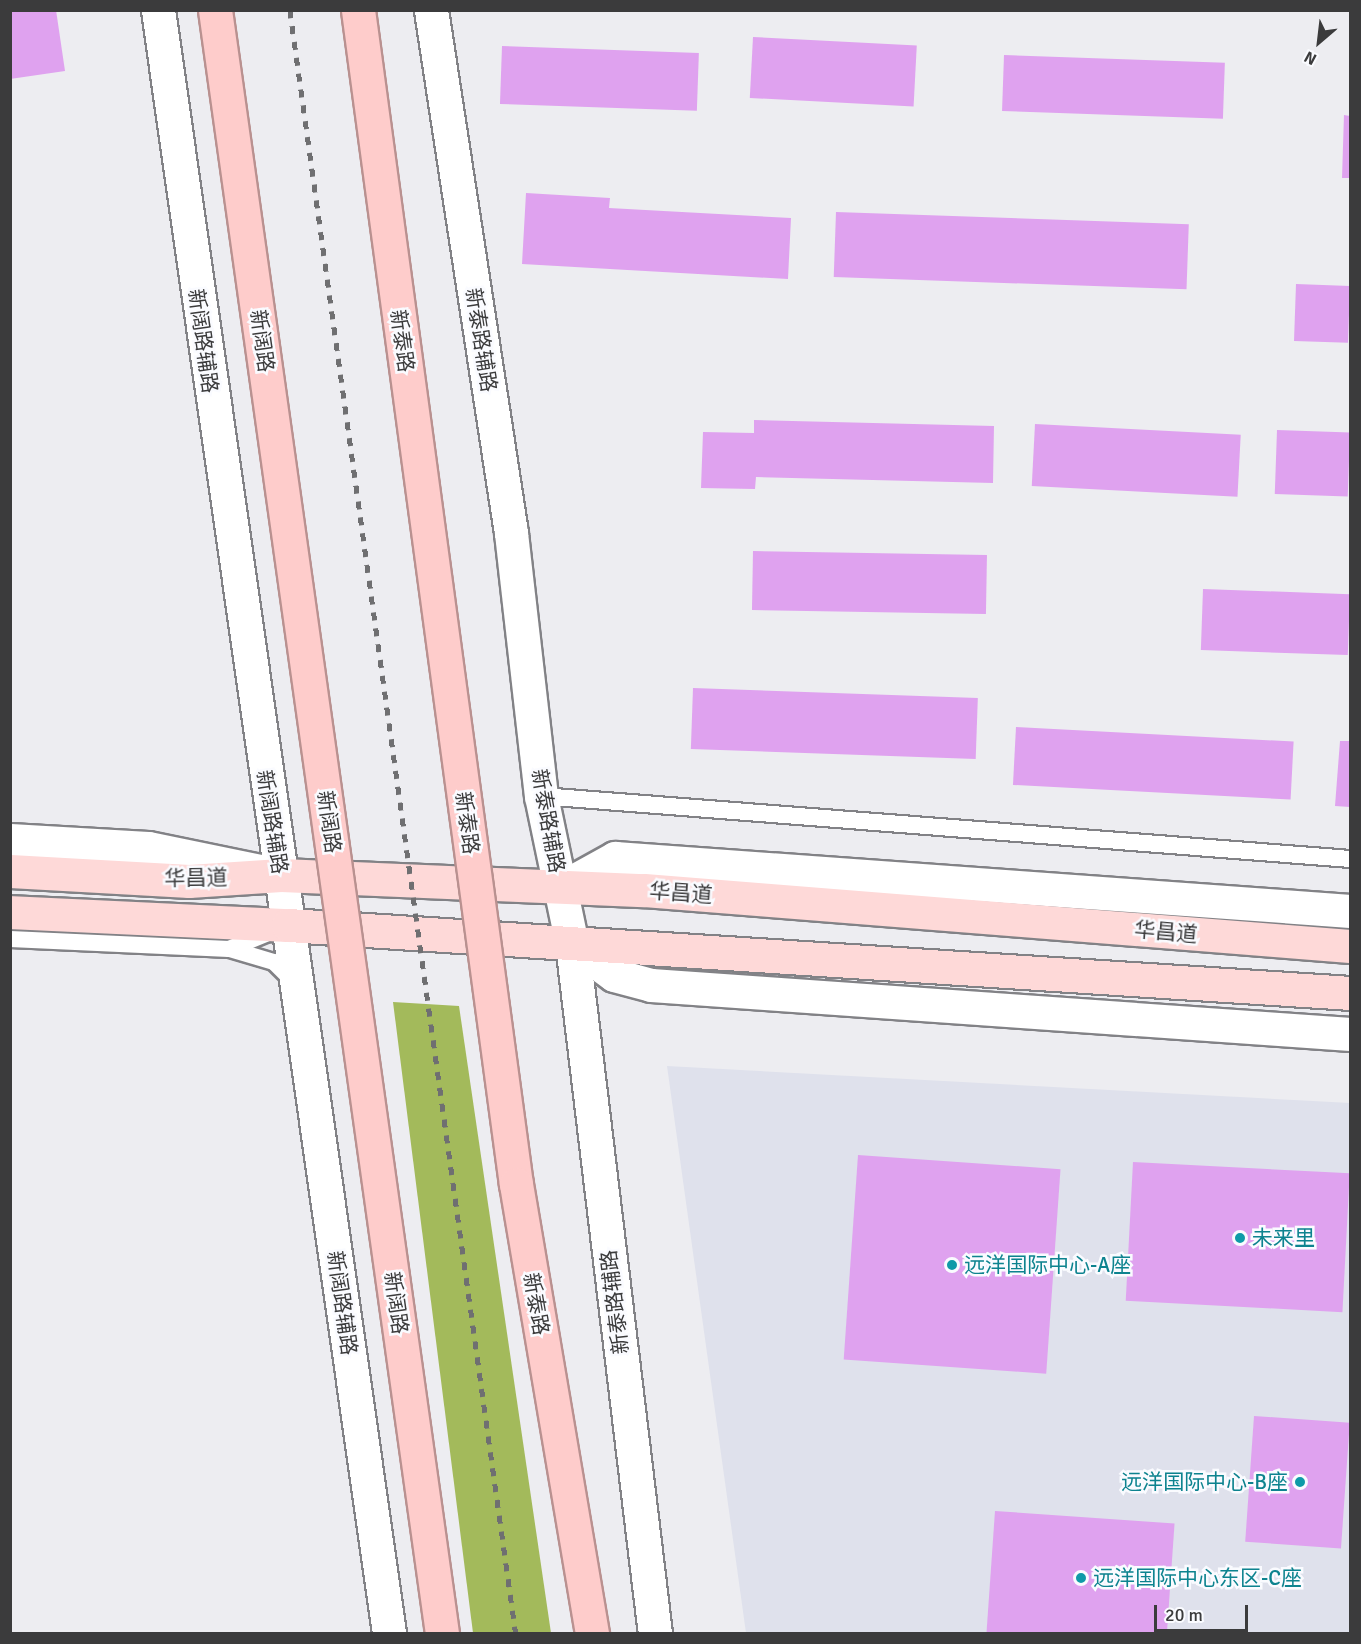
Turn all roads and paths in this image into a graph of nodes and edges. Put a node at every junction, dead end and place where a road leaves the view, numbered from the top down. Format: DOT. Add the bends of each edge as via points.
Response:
graph roads {
  1 [pos="158,10"];
  2 [pos="214,10"];
  3 [pos="358,10"];
  4 [pos="431,10"];
  5 [pos="541,796"];
  6 [pos="10,840"];
  7 [pos="1350,860"];
  8 [pos="10,871"];
  9 [pos="281,875"];
  10 [pos="561,888"];
  11 [pos="1350,911"];
  12 [pos="10,912"];
  13 [pos="288,925"];
  14 [pos="10,939"];
  15 [pos="572,944"];
  16 [pos="1350,946"];
  17 [pos="229,949"];
  18 [pos="298,987"];
  19 [pos="1350,993"];
  20 [pos="1350,1034"];
  21 [pos="389,1634"];
  22 [pos="442,1634"];
  23 [pos="592,1634"];
  24 [pos="655,1634"];
  1 -- 9 [label="street, 新阔路辅路"];
  2 -- 22 [label="highway, 新阔路, bridge"];
  3 -- 23 [label="highway, 新泰路, bridge" via="516,1184"];
  4 -- 5 [label="street, 新泰路辅路" via="511,533"];
  5 -- 7 [label="lane"];
  5 -- 10 [label="street, 新泰路辅路"];
  6 -- 9 [label="street" via="148,849"];
  8 -- 9 [label="main road, 华昌道" via="189,881"];
  9 -- 10 [label="main road, 华昌道"];
  9 -- 13 [label="street, 新阔路辅路"];
  10 -- 11 [label="street" via="615,858"];
  10 -- 15 [label="street, 新泰路辅路"];
  10 -- 16 [label="main road, 华昌道" via="644,890"];
  12 -- 13 [label="main road, 华昌道"];
  13 -- 15 [label="main road, 华昌道"];
  13 -- 17 [label="lane"];
  13 -- 18 [label="street, 新阔路辅路"];
  14 -- 17 [label="lane"];
  15 -- 19 [label="main road, 华昌道"];
  15 -- 20 [label="street" via="614,975 651,985"];
  15 -- 24 [label="street, 新泰路辅路"];
  17 -- 18 [label="lane" via="274,962"];
  18 -- 21 [label="street, 新阔路辅路"];
}
